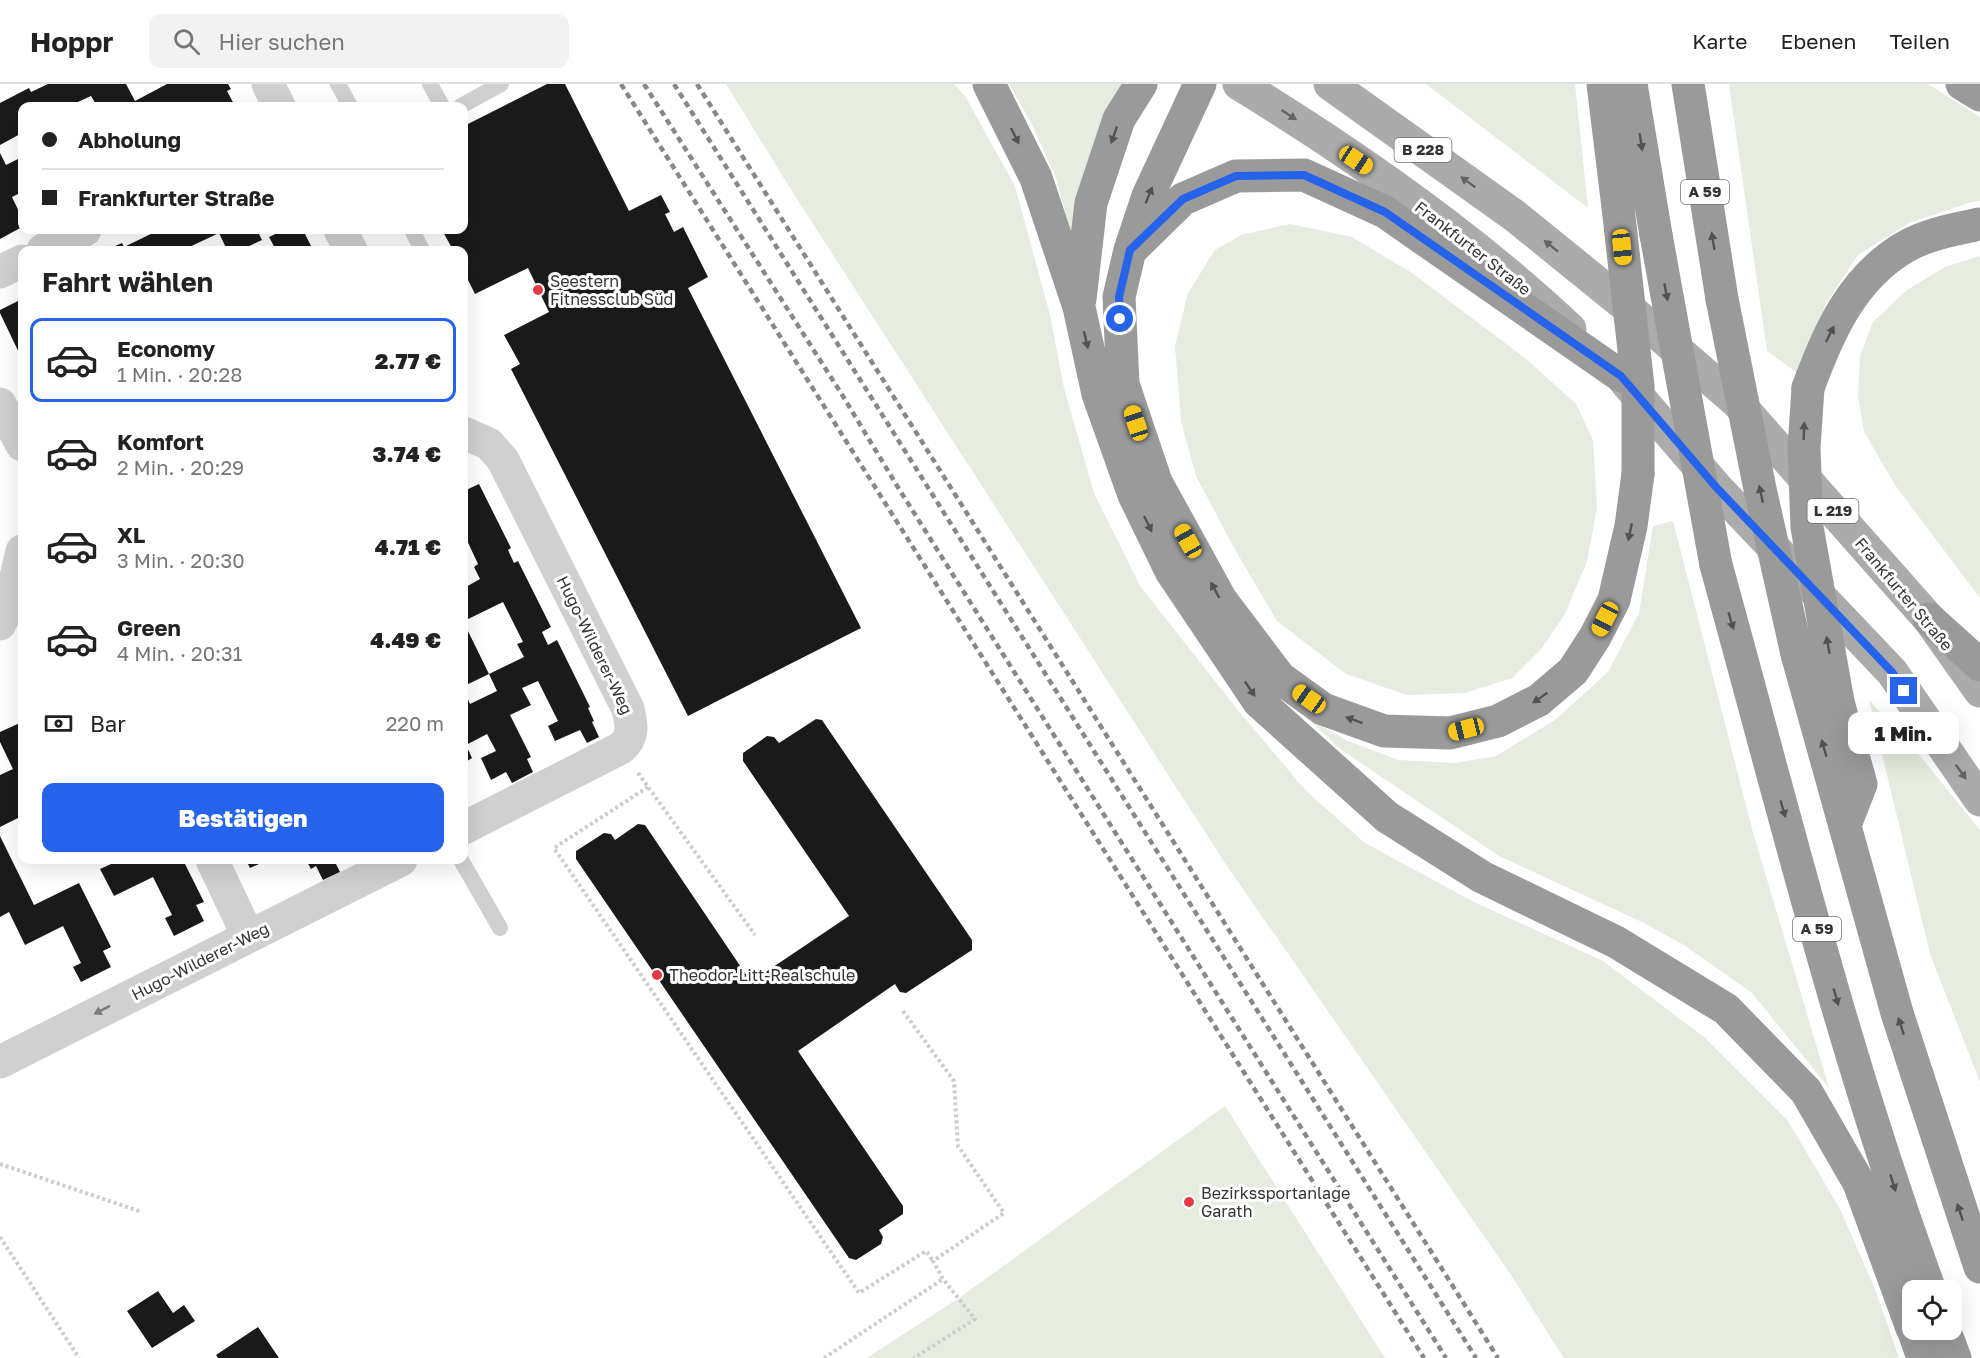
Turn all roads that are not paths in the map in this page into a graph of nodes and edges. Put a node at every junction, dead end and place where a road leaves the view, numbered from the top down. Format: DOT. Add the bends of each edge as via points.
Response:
graph roads {
  1 [pos="268,84"];
  2 [pos="338,84"];
  3 [pos="430,84"];
  4 [pos="501,84"];
  5 [pos="989,84"];
  6 [pos="1141,84"];
  7 [pos="1200,84"];
  8 [pos="1239,84"];
  9 [pos="1330,84"];
  10 [pos="1603,84"];
  11 [pos="1631,84"];
  12 [pos="1688,84"];
  13 [pos="1962,84"];
  14 [pos="1980,95"];
  15 [pos="277,102"];
  16 [pos="348,102"];
  17 [pos="439,102"];
  18 [pos="468,102"];
  19 [pos="1980,224"];
  20 [pos="77,234"];
  21 [pos="51,246"];
  22 [pos="1130,250"];
  23 [pos="18,263"];
  24 [pos="0,272"];
  25 [pos="1079,307"];
  26 [pos="1621,376"];
  27 [pos="1737,402"];
  28 [pos="0,404"];
  29 [pos="468,437"];
  30 [pos="18,438"];
  31 [pos="18,573"];
  32 [pos="11,611"];
  33 [pos="1929,619"];
  34 [pos="1980,665"];
  35 [pos="1980,692"];
  36 [pos="1980,800"];
  37 [pos="1845,825"];
  38 [pos="468,826"];
  39 [pos="214,864"];
  40 [pos="393,864"];
  41 [pos="463,864"];
  42 [pos="500,928"];
  43 [pos="248,936"];
  44 [pos="0,1062"];
  45 [pos="1980,1267"];
  46 [pos="1926,1280"];
  47 [pos="1902,1299"];
  48 [pos="1917,1340"];
  49 [pos="1948,1340"];
  50 [pos="1923,1358"];
  51 [pos="1955,1358"];
  1 -- 15 [label="street"];
  2 -- 16 [label="lane"];
  3 -- 17 [label="lane"];
  4 -- 18 [label="lane"];
  5 -- 25 [label="highway, one-way" via="1036,178"];
  6 -- 25 [label="highway, one-way" via="1119,119 1091,202"];
  22 -- 7 [label="highway, one-way" via="1148,196"];
  8 -- 26 [label="main road, Frankfurter Straße / B 228, one-way" via="1376,173 1527,288"];
  27 -- 9 [label="main road, Frankfurter Straße / B 228, one-way" via="1515,216"];
  10 -- 22 [label="highway, one-way, bridge" via="1638,386 1638,474 1631,526 1614,600 1573,671 1539,700 1498,720 1450,733 1384,731 1323,709 1280,678 1221,600 1156,482 1123,384 1119,297"];
  11 -- 46 [label="highway, A 59, one-way, bridge" via="1716,565 1846,1036"];
  37 -- 12 [label="highway, A 59, one-way, bridge" via="1797,654 1760,489 1722,299"];
  13 -- 14 [label="highway"];
  37 -- 19 [label="highway, one-way, bridge" via="1861,784 1838,702 1807,527 1804,448 1809,388 1838,317 1877,269 1906,247"];
  20 -- 21 [label="street"];
  22 -- 26 [label="highway" via="1183,199 1236,176 1304,175 1385,212"];
  23 -- 24 [label="street"];
  25 -- 47 [label="highway, one-way" via="1098,394 1134,495 1171,571 1259,702 1387,817 1482,877 1616,942 1726,1009 1806,1092 1859,1184"];
  26 -- 36 [label="main road, Frankfurter Straße / B 228, one-way" via="1716,487 1892,672"];
  27 -- 33 [label="main road, Frankfurter Straße / L 219"];
  28 -- 30 [label="street"];
  29 -- 38 [label="street, Hugo-Wilderer-Weg" via="489,444 503,460 623,699 632,731 621,748"];
  31 -- 32 [label="street"];
  33 -- 34 [label="highway"];
  33 -- 35 [label="main road, Frankfurter Straße / L 219"];
  45 -- 37 [label="highway, A 59, one-way" via="1897,1013"];
  39 -- 43 [label="street"];
  40 -- 43 [label="street, Hugo-Wilderer-Weg"];
  41 -- 42 [label="lane"];
  43 -- 44 [label="street, Hugo-Wilderer-Weg, one-way"];
  48 -- 50 [label="highway"];
  49 -- 51 [label="highway"];
}
